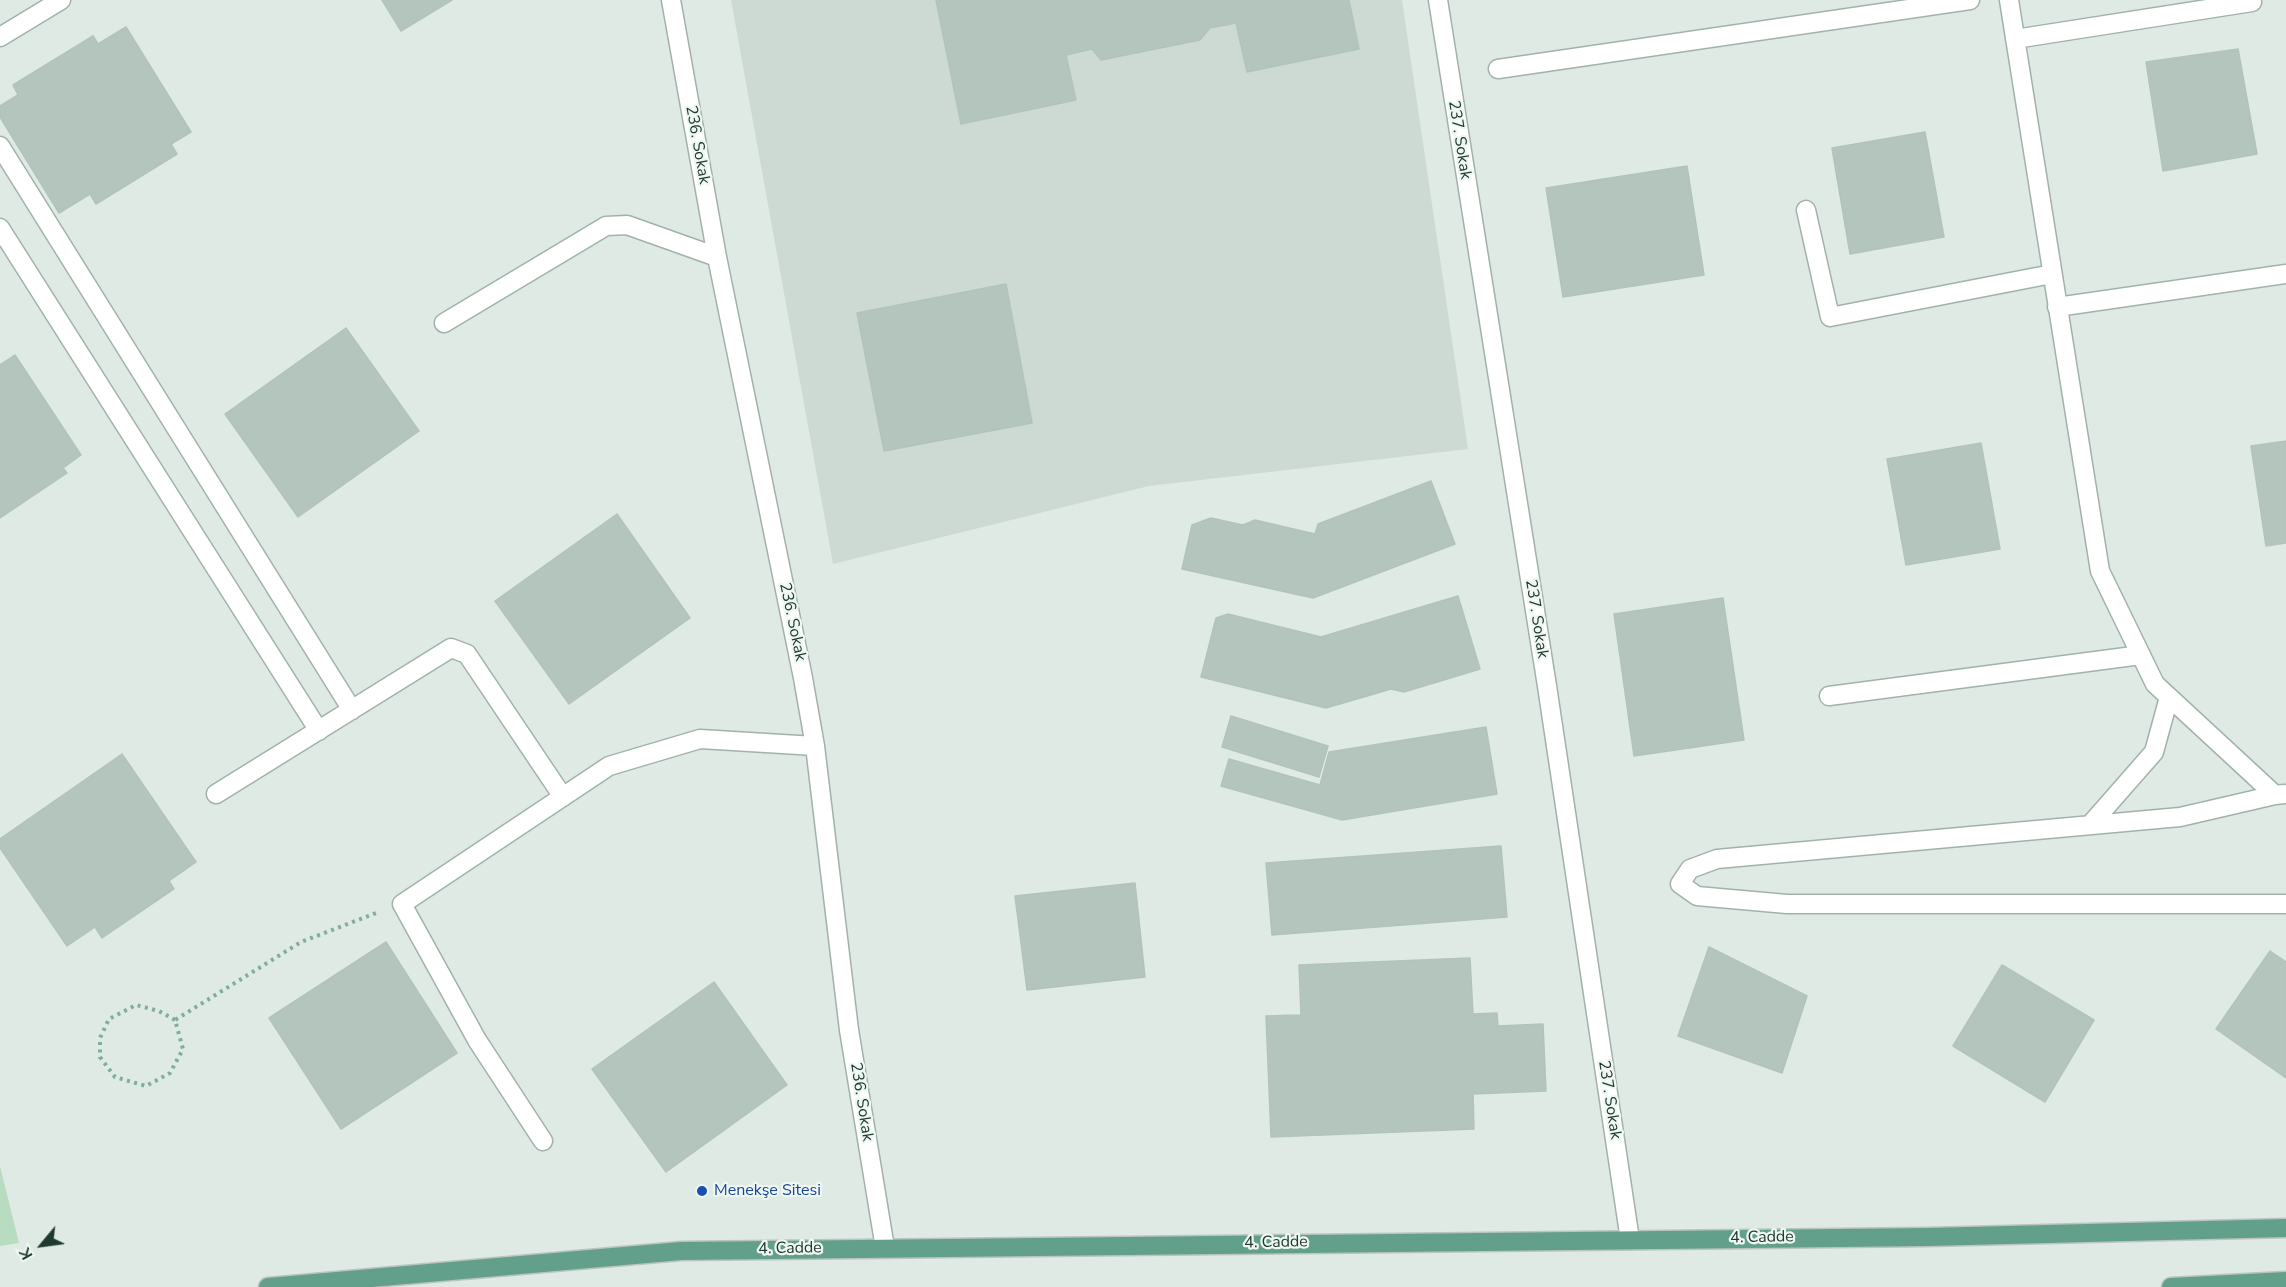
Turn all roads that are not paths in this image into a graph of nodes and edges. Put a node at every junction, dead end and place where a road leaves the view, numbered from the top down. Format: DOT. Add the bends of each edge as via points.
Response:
graph roads {
  1 [pos="61,0"];
  2 [pos="671,0"];
  3 [pos="1437,0"];
  4 [pos="1970,0"];
  5 [pos="2009,0"];
  6 [pos="2252,2"];
  7 [pos="0,37"];
  8 [pos="2014,39"];
  9 [pos="1498,69"];
  10 [pos="0,146"];
  11 [pos="1806,210"];
  12 [pos="0,228"];
  13 [pos="717,257"];
  14 [pos="2052,274"];
  15 [pos="2286,274"];
  16 [pos="2057,307"];
  17 [pos="444,323"];
  18 [pos="2141,655"];
  19 [pos="1829,696"];
  20 [pos="2169,697"];
  21 [pos="352,710"];
  22 [pos="319,731"];
  23 [pos="816,747"];
  24 [pos="216,794"];
  25 [pos="2280,794"];
  26 [pos="563,797"];
  27 [pos="2090,825"];
  28 [pos="2286,904"];
  29 [pos="543,1141"];
  30 [pos="2286,1228"];
  31 [pos="1630,1240"];
  32 [pos="885,1248"];
  33 [pos="2286,1281"];
  34 [pos="268,1287"];
  35 [pos="2170,1287"];
  1 -- 7 [label="street"];
  2 -- 13 [label="street, 236. Sokak"];
  3 -- 31 [label="street, 237. Sokak" via="1547,686"];
  4 -- 9 [label="street"];
  5 -- 8 [label="street"];
  6 -- 8 [label="street"];
  8 -- 14 [label="street"];
  10 -- 21 [label="street"];
  11 -- 14 [label="street" via="1830,317"];
  12 -- 22 [label="street"];
  13 -- 17 [label="street" via="627,225 606,226"];
  13 -- 23 [label="street, 236. Sokak"];
  14 -- 16 [label="street"];
  15 -- 16 [label="street"];
  16 -- 18 [label="street" via="2100,571"];
  18 -- 19 [label="street"];
  18 -- 20 [label="street" via="2155,684"];
  20 -- 25 [label="street"];
  20 -- 27 [label="street" via="2154,752"];
  21 -- 22 [label="street"];
  21 -- 26 [label="street" via="451,648 467,654"];
  22 -- 24 [label="street"];
  23 -- 26 [label="street" via="700,739 609,766"];
  23 -- 32 [label="street, 236. Sokak" via="849,1030"];
  25 -- 27 [label="street" via="2180,817"];
  26 -- 29 [label="street" via="402,903 477,1040"];
  27 -- 28 [label="street" via="1717,859 1690,869 1680,884 1697,896 1787,904"];
  30 -- 31 [label="main road, 4. Cadde"];
  31 -- 32 [label="main road, 4. Cadde"];
  32 -- 34 [label="main road, 4. Cadde" via="681,1251"];
  33 -- 35 [label="main road"];
}
